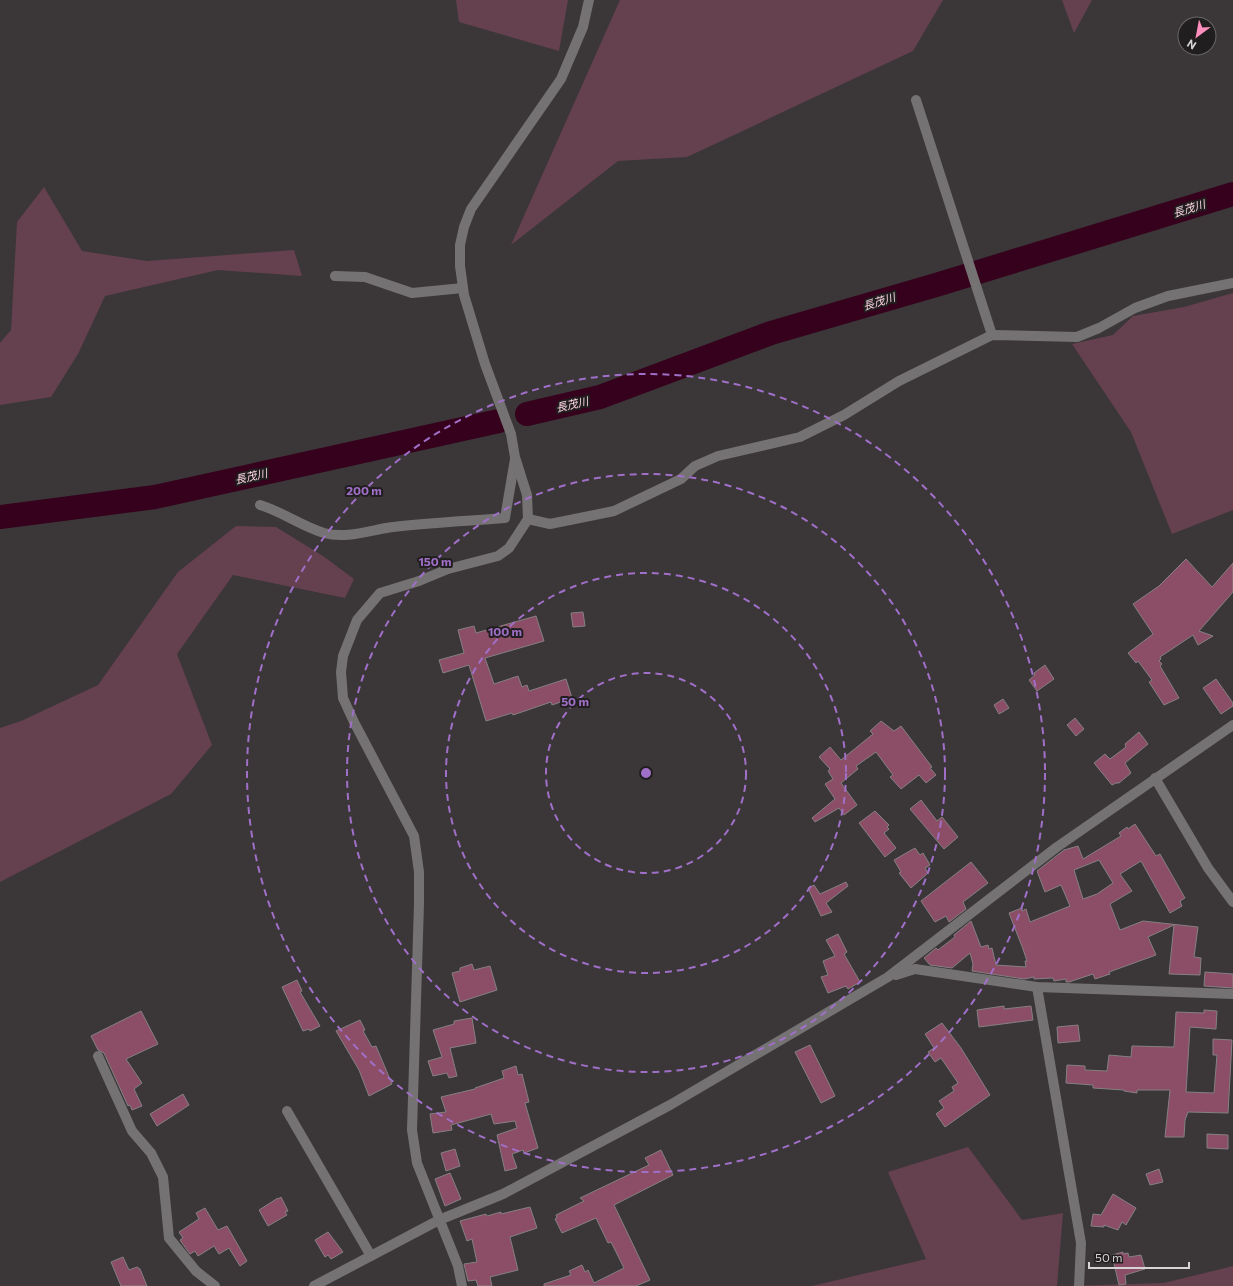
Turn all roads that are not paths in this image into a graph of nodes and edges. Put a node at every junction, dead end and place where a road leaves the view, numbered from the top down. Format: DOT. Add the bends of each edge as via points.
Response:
graph roads {
  1 [pos="589,0"];
  2 [pos="916,100"];
  3 [pos="335,276"];
  4 [pos="1233,283"];
  5 [pos="463,288"];
  6 [pos="992,335"];
  7 [pos="515,457"];
  8 [pos="260,505"];
  9 [pos="528,518"];
  10 [pos="1233,725"];
  11 [pos="1155,778"];
  12 [pos="1233,902"];
  13 [pos="888,978"];
  14 [pos="1037,987"];
  15 [pos="1233,994"];
  16 [pos="98,1056"];
  17 [pos="287,1111"];
  18 [pos="439,1220"];
  19 [pos="371,1256"];
  20 [pos="214,1286"];
  21 [pos="314,1286"];
  22 [pos="462,1286"];
  23 [pos="1079,1286"];
  1 -- 5 [label="street" via="583,27 561,79 471,209 460,246"];
  2 -- 6 [label="street"];
  3 -- 5 [label="street" via="365,277 412,293"];
  4 -- 6 [label="street" via="1168,296 1135,308 1100,328 1077,337"];
  5 -- 7 [label="street" via="511,434"];
  6 -- 9 [label="street" via="899,381 844,415 800,437 718,456 695,466 681,479 614,511 550,524"];
  7 -- 8 [label="street" via="505,518 392,527 351,535 325,533"];
  7 -- 9 [label="street" via="527,495"];
  9 -- 18 [label="street" via="509,548 498,556 448,569 380,593 357,620 343,656 343,698 414,836 419,872 419,904 412,1130 417,1163"];
  10 -- 11 [label="street"];
  11 -- 12 [label="street" via="1208,868"];
  11 -- 13 [label="street" via="1057,847"];
  13 -- 14 [label="street" via="915,969"];
  13 -- 18 [label="street" via="670,1105 503,1194"];
  14 -- 15 [label="street"];
  14 -- 23 [label="street" via="1081,1243"];
  16 -- 20 [label="street" via="132,1130 151,1153 163,1177 169,1238 196,1271"];
  17 -- 19 [label="street"];
  18 -- 19 [label="street"];
  18 -- 22 [label="street" via="458,1266"];
  19 -- 21 [label="street"];
}
